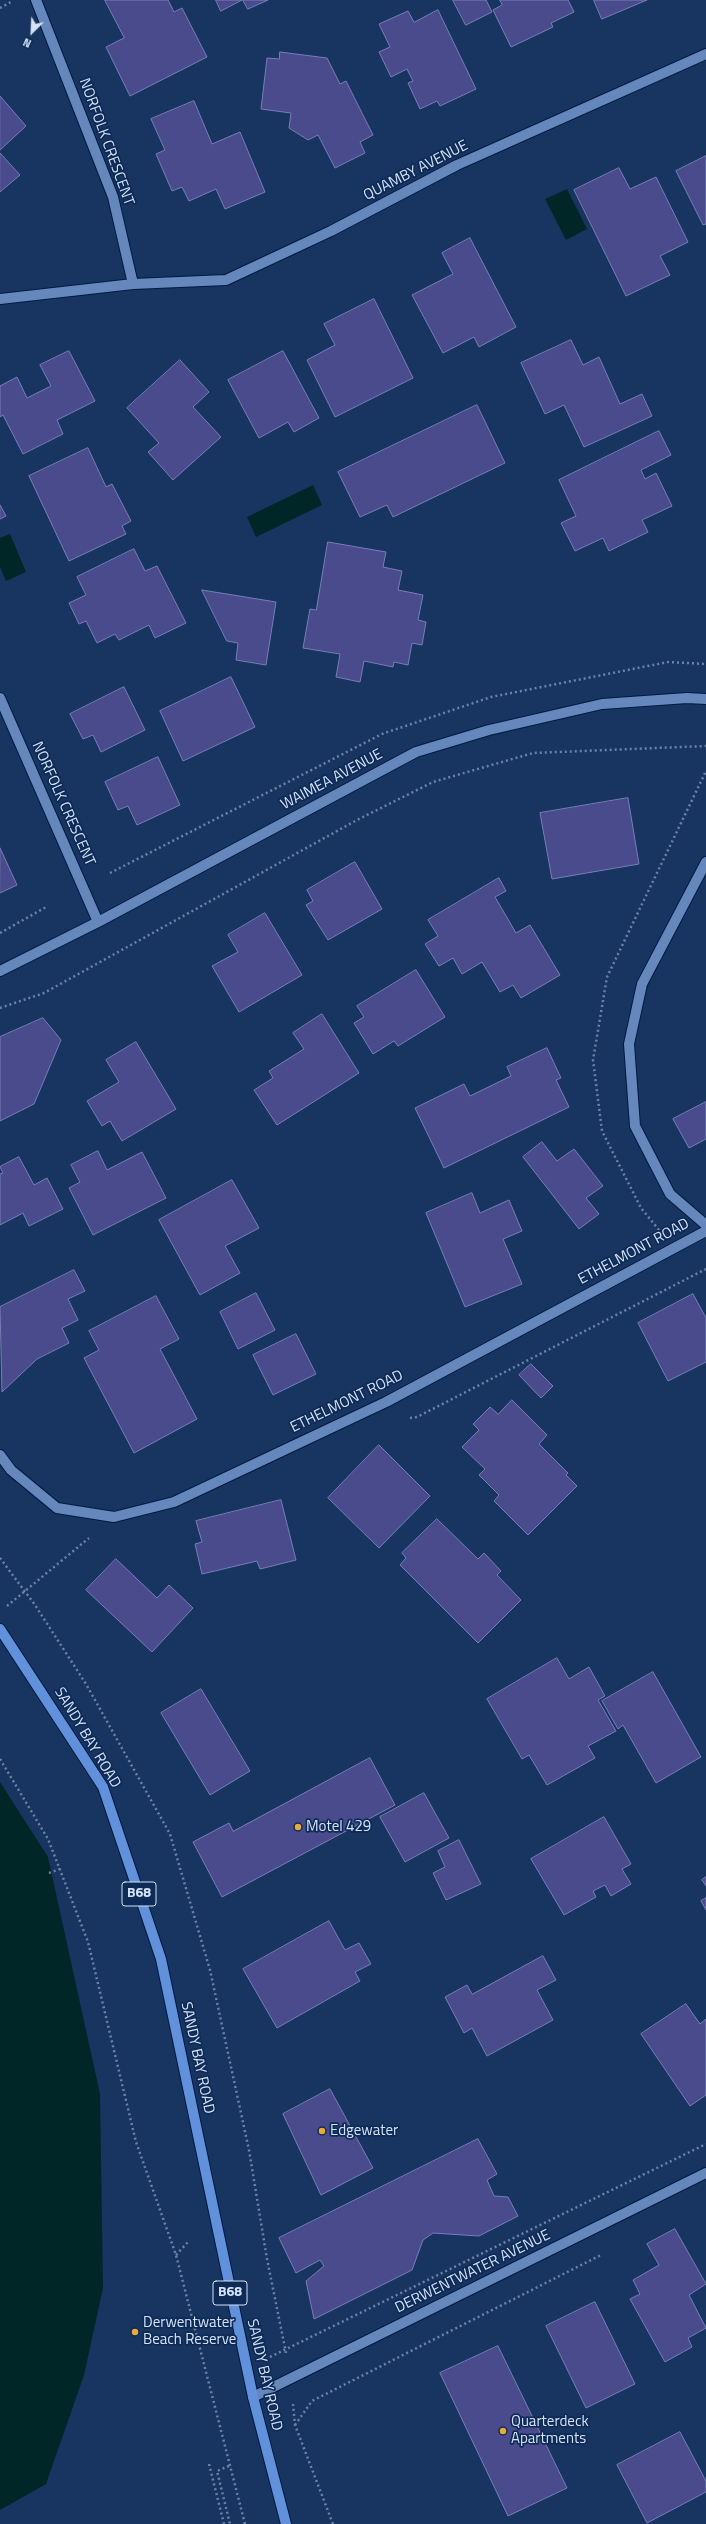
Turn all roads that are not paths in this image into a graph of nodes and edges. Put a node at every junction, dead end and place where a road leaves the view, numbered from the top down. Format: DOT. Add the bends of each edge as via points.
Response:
graph roads {
  1 [pos="36,0"];
  2 [pos="706,54"];
  3 [pos="133,284"];
  4 [pos="0,299"];
  5 [pos="0,698"];
  6 [pos="706,699"];
  7 [pos="706,862"];
  8 [pos="98,922"];
  9 [pos="0,971"];
  10 [pos="706,1224"];
  11 [pos="706,1231"];
  12 [pos="0,1455"];
  13 [pos="0,1629"];
  14 [pos="706,2173"];
  15 [pos="253,2397"];
  16 [pos="286,2524"];
  1 -- 3 [label="street, NORFOLK CRESCENT" via="113,198"];
  2 -- 3 [label="street, QUAMBY AVENUE" via="457,165 330,231 226,280"];
  3 -- 4 [label="street"];
  5 -- 8 [label="street, NORFOLK CRESCENT"];
  6 -- 8 [label="street, WAIMEA AVENUE" via="602,704 488,730 416,752"];
  7 -- 10 [label="street" via="642,984 629,1044 635,1126 670,1194"];
  8 -- 9 [label="street, WAIMEA AVENUE"];
  11 -- 12 [label="street, ETHELMONT ROAD" via="386,1402 174,1502 114,1517 57,1508 11,1470"];
  13 -- 15 [label="main road, SANDY BAY ROAD / B68" via="103,1787 156,1944 163,1967"];
  14 -- 15 [label="street, DERWENTWATER AVENUE"];
  15 -- 16 [label="main road, SANDY BAY ROAD / B68"];
}
